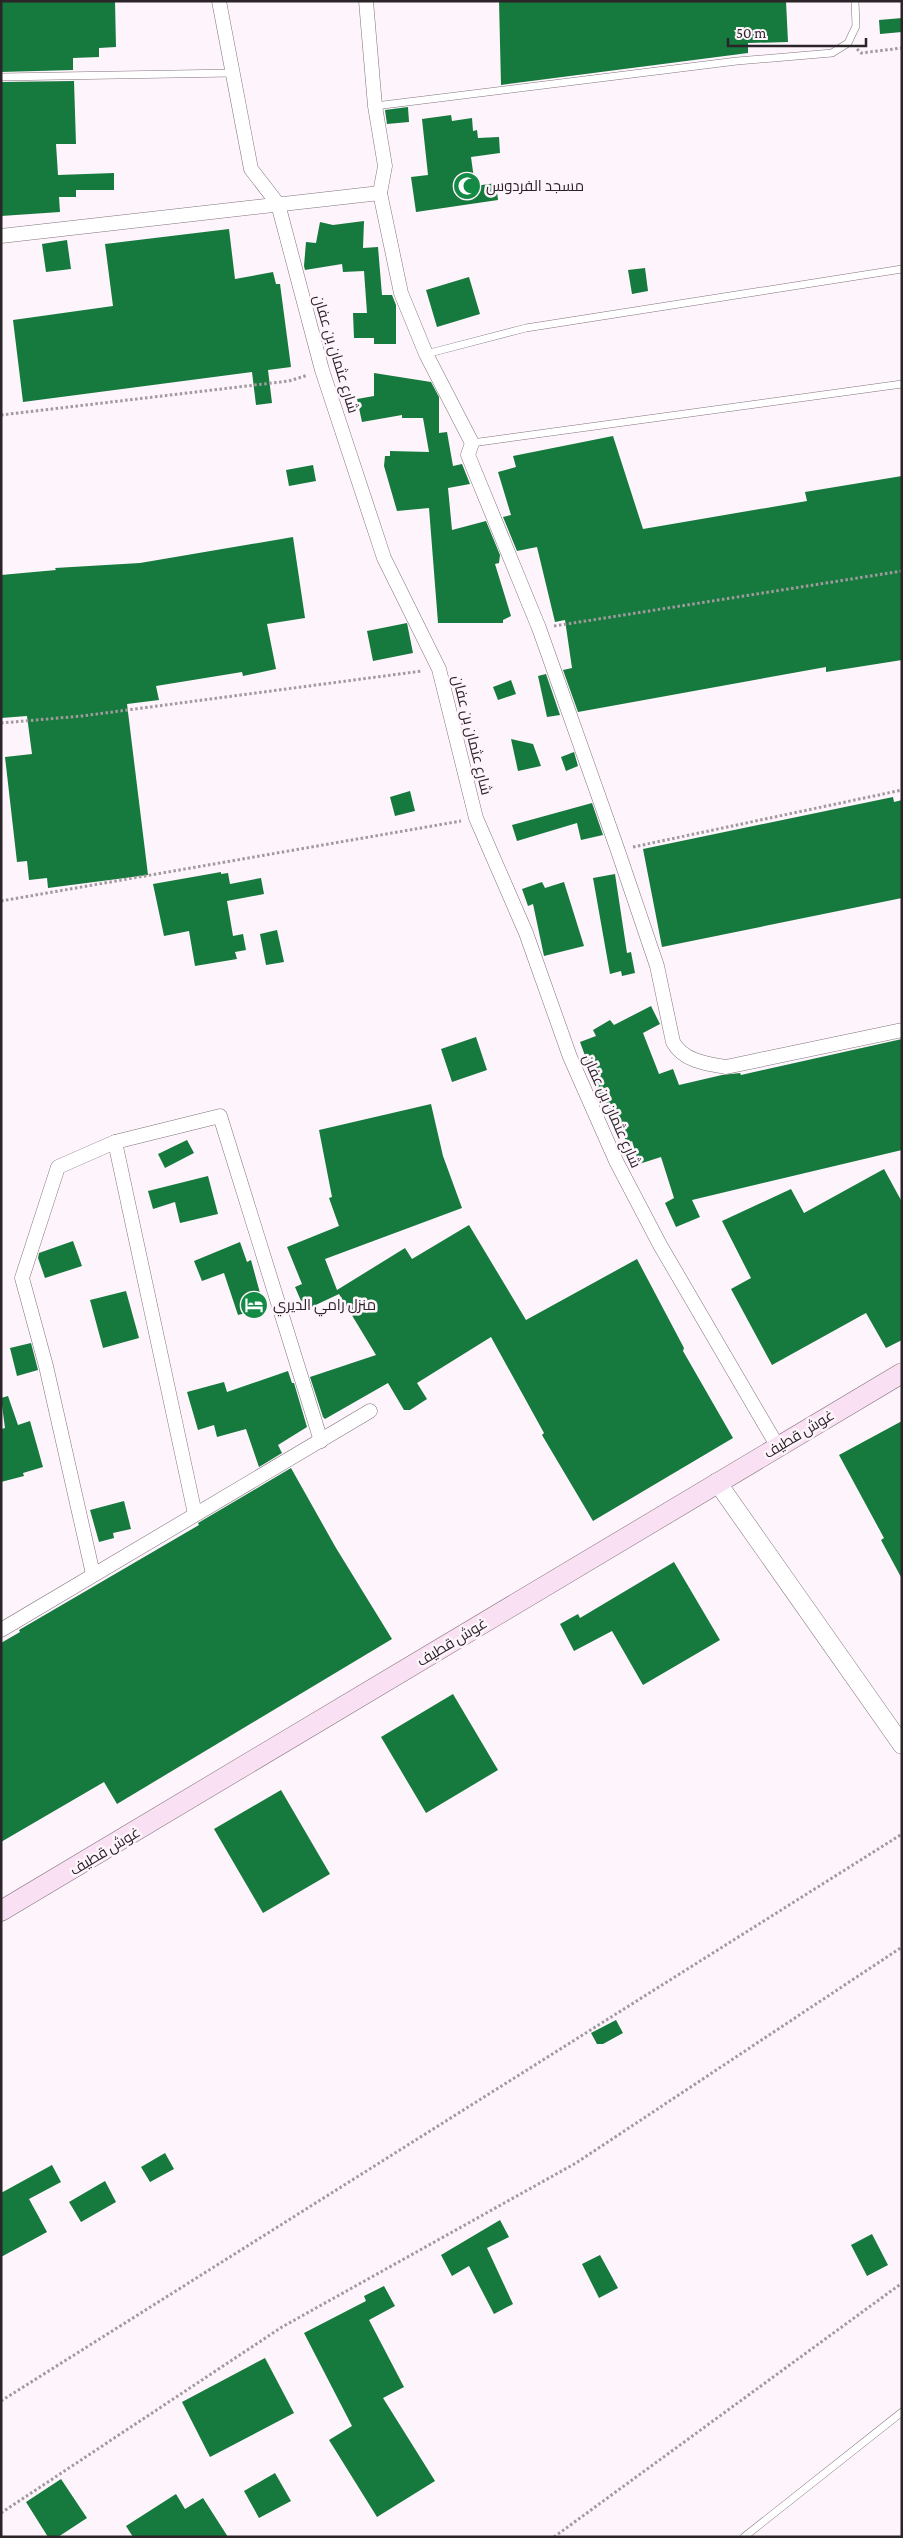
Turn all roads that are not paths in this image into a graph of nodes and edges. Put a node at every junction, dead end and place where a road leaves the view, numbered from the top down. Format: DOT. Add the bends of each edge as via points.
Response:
graph roads {
  1 [pos="219,1"];
  2 [pos="366,1"];
  3 [pos="855,1"];
  4 [pos="232,72"];
  5 [pos="1,78"];
  6 [pos="375,106"];
  7 [pos="380,193"];
  8 [pos="278,204"];
  9 [pos="1,236"];
  10 [pos="902,269"];
  11 [pos="426,354"];
  12 [pos="902,384"];
  13 [pos="472,443"];
  14 [pos="902,1030"];
  15 [pos="115,1142"];
  16 [pos="902,1372"];
  17 [pos="370,1411"];
  18 [pos="322,1441"];
  19 [pos="778,1447"];
  20 [pos="717,1482"];
  21 [pos="195,1514"];
  22 [pos="93,1574"];
  23 [pos="1,1630"];
  24 [pos="902,1745"];
  25 [pos="1,1911"];
  26 [pos="902,2412"];
  27 [pos="748,2536"];
  1 -- 4 [label="street, شارع عثمان بن عفان"];
  2 -- 6 [label="street"];
  3 -- 6 [label="lane" via="856,26 848,43 832,53 737,61"];
  4 -- 5 [label="lane"];
  4 -- 8 [label="street, شارع عثمان بن عفان" via="251,170"];
  6 -- 7 [label="street" via="385,166"];
  7 -- 8 [label="street"];
  7 -- 11 [label="street" via="401,293"];
  8 -- 9 [label="street"];
  8 -- 19 [label="street, شارع عثمان بن عفان" via="322,370 384,558 439,669 476,818 526,933 570,1057 616,1161 660,1245"];
  10 -- 11 [label="lane" via="526,328"];
  11 -- 13 [label="street"];
  12 -- 13 [label="lane"];
  13 -- 14 [label="street" via="468,455 539,628 657,966 677,1050 700,1063 726,1067"];
  15 -- 18 [label="street" via="220,1116"];
  15 -- 21 [label="street"];
  15 -- 22 [label="street" via="58,1167 22,1278 46,1366"];
  16 -- 19 [label="main road, غوش قطيف"];
  17 -- 18 [label="street"];
  18 -- 21 [label="street"];
  19 -- 20 [label="main road, غوش قطيف"];
  20 -- 24 [label="street"];
  20 -- 25 [label="main road, غوش قطيف"];
  21 -- 22 [label="street"];
  22 -- 23 [label="street"];
  26 -- 27 [label="lane"];
}
